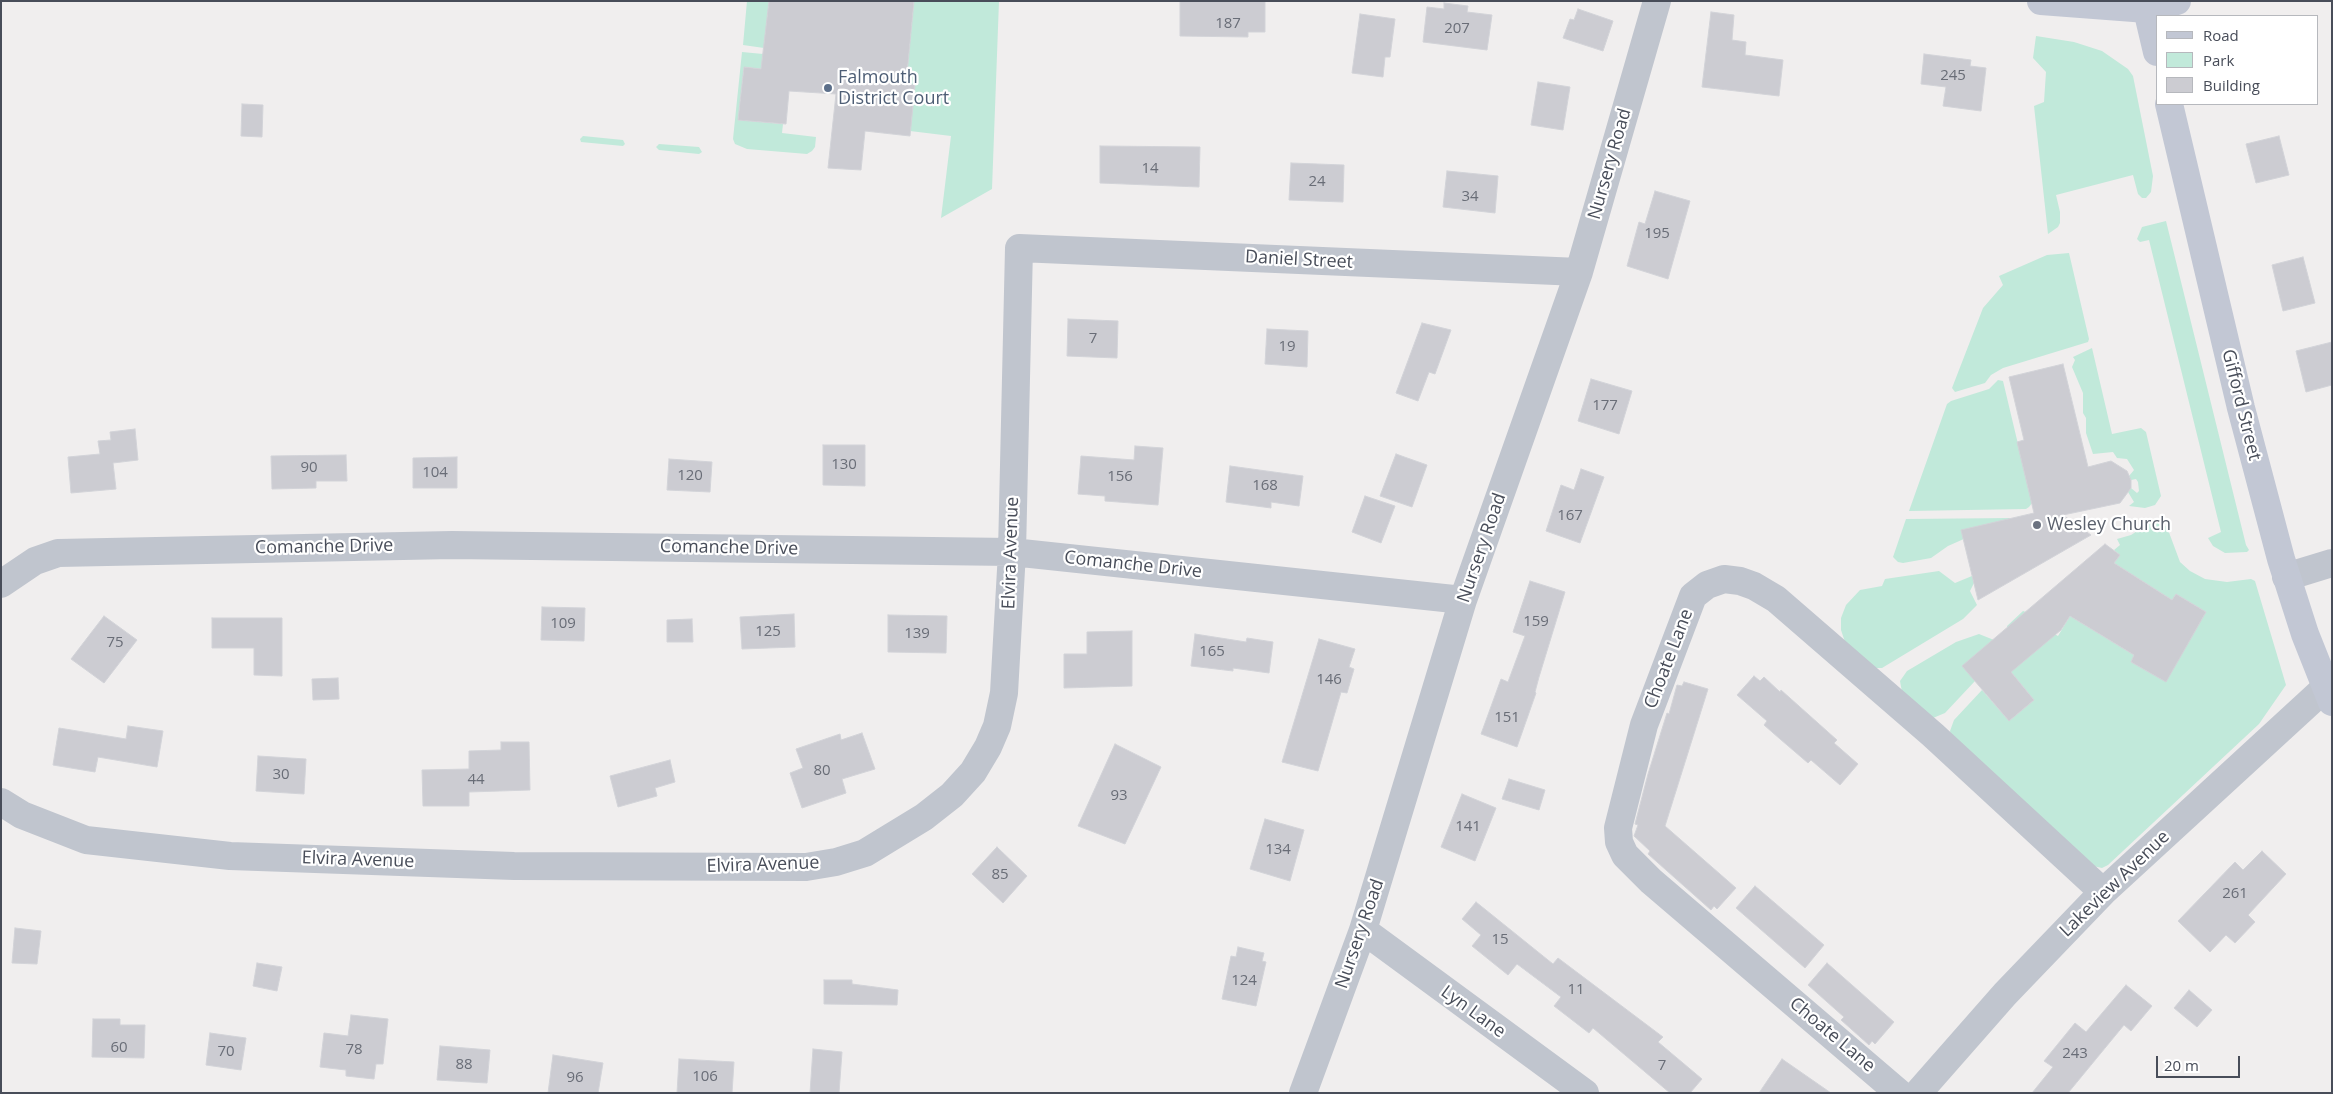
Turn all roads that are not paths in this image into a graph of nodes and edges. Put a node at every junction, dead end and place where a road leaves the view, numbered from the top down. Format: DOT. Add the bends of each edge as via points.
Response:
graph roads {
  1 [pos="1657,1"];
  2 [pos="2041,1"];
  3 [pos="2177,1"];
  4 [pos="2146,5"];
  5 [pos="2156,48"];
  6 [pos="2169,105"];
  7 [pos="1019,248"];
  8 [pos="1579,272"];
  9 [pos="1012,552"];
  10 [pos="2332,563"];
  11 [pos="2286,577"];
  12 [pos="1,584"];
  13 [pos="1463,600"];
  14 [pos="2329,695"];
  15 [pos="1,802"];
  16 [pos="2103,892"];
  17 [pos="1362,930"];
  18 [pos="1303,1093"];
  19 [pos="1585,1093"];
  20 [pos="1899,1093"];
  21 [pos="1918,1093"];
  1 -- 8 [label="street, Nursery Road"];
  2 -- 4 [label="main road"];
  3 -- 4 [label="main road"];
  4 -- 5 [label="main road"];
  6 -- 11 [label="main road, Gifford Street" via="2239,399"];
  7 -- 8 [label="street, Daniel Street"];
  7 -- 9 [label="street, Elvira Avenue"];
  8 -- 13 [label="street, Nursery Road"];
  9 -- 12 [label="street, Comanche Drive" via="452,545 58,553 35,561"];
  9 -- 13 [label="street, Comanche Drive"];
  9 -- 15 [label="street, Elvira Avenue" via="1004,692 997,726 988,747 973,772 952,795 924,817 865,853 836,862 806,867 524,866 230,856 86,840 22,815"];
  10 -- 11 [label="street"];
  11 -- 14 [label="main road, Gifford Street"];
  13 -- 17 [label="street, Nursery Road"];
  14 -- 16 [label="street, Lakeview Avenue"];
  16 -- 20 [label="street, Choate Lane" via="1933,735 1776,599 1747,584 1724,579 1707,585 1693,596 1644,725 1618,828 1619,842 1639,871"];
  16 -- 21 [label="street, Lakeview Avenue" via="2005,994"];
  17 -- 18 [label="street, Nursery Road"];
  17 -- 19 [label="street, Lyn Lane"];
}
